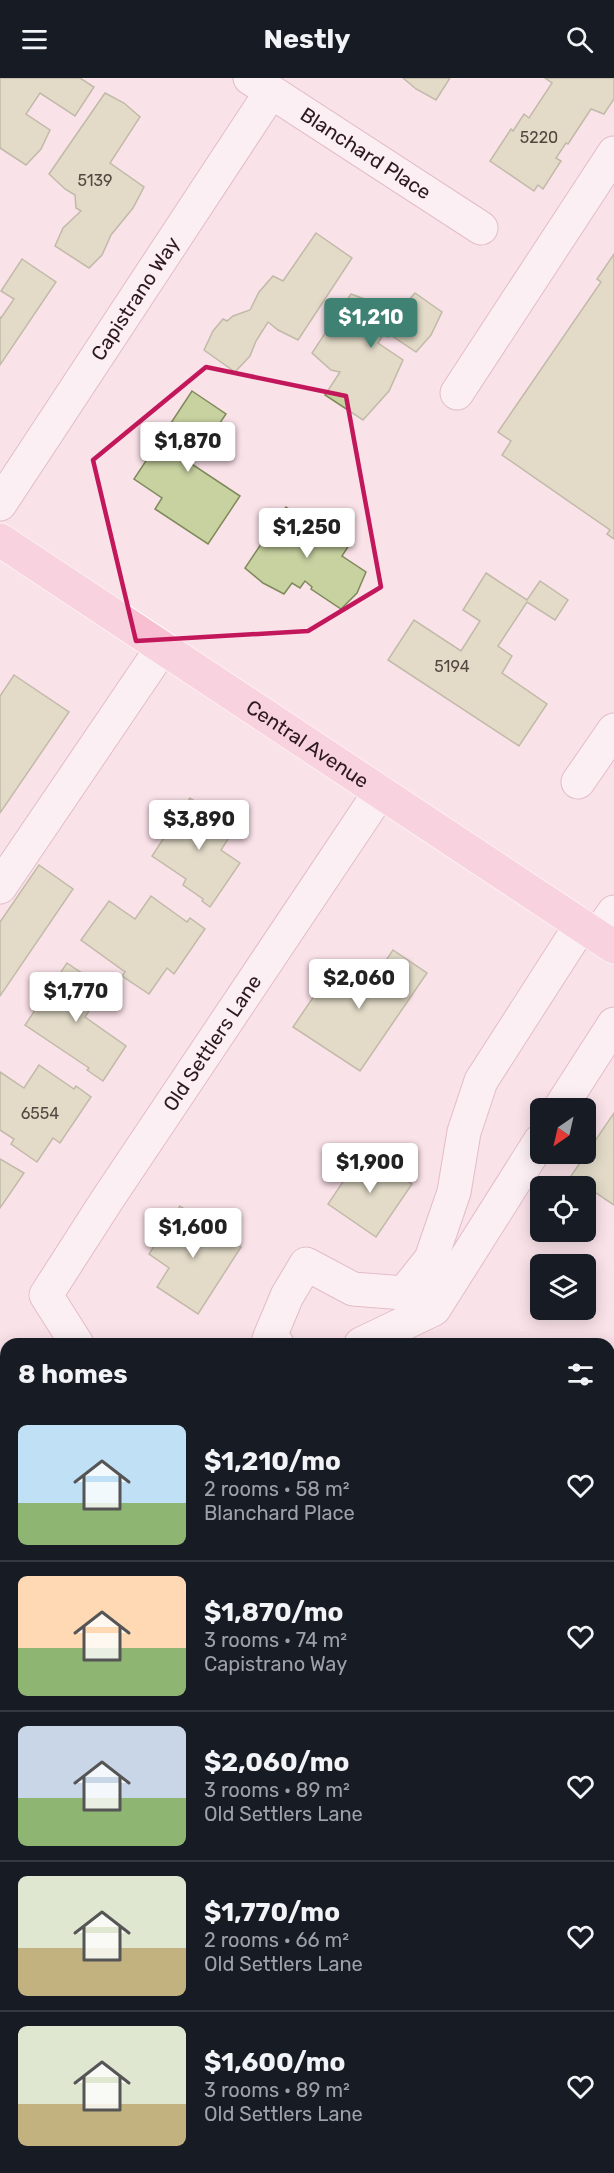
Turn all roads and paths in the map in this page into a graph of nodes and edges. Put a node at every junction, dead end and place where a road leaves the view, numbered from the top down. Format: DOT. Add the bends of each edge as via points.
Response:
graph roads {
  1 [pos="261,85"];
  2 [pos="614,153"];
  3 [pos="481,228"];
  4 [pos="457,393"];
  5 [pos="0,504"];
  6 [pos="0,540"];
  7 [pos="162,648"];
  8 [pos="614,730"];
  9 [pos="578,782"];
  10 [pos="380,792"];
  11 [pos="0,887"];
  12 [pos="602,930"];
  13 [pos="614,1024"];
  14 [pos="566,1098"];
  15 [pos="530,1157"];
  16 [pos="73,1338"];
  17 [pos="269,1338"];
  18 [pos="374,1338"];
  1 -- 3 [label="street, Blanchard Place"];
  1 -- 5 [label="street, Capistrano Way"];
  2 -- 4 [label="street"];
  6 -- 7 [label="main road, Central Avenue"];
  7 -- 10 [label="main road, Central Avenue"];
  7 -- 11 [label="street"];
  8 -- 9 [label="street"];
  10 -- 12 [label="main road, Central Avenue"];
  10 -- 16 [label="street, Old Settlers Lane" via="46,1296"];
  12 -- 17 [label="street" via="481,1081 464,1132 454,1192 431,1259 404,1293 353,1289 306,1264"];
  13 -- 14 [label="street"];
  15 -- 18 [label="street" via="434,1309"];
}
